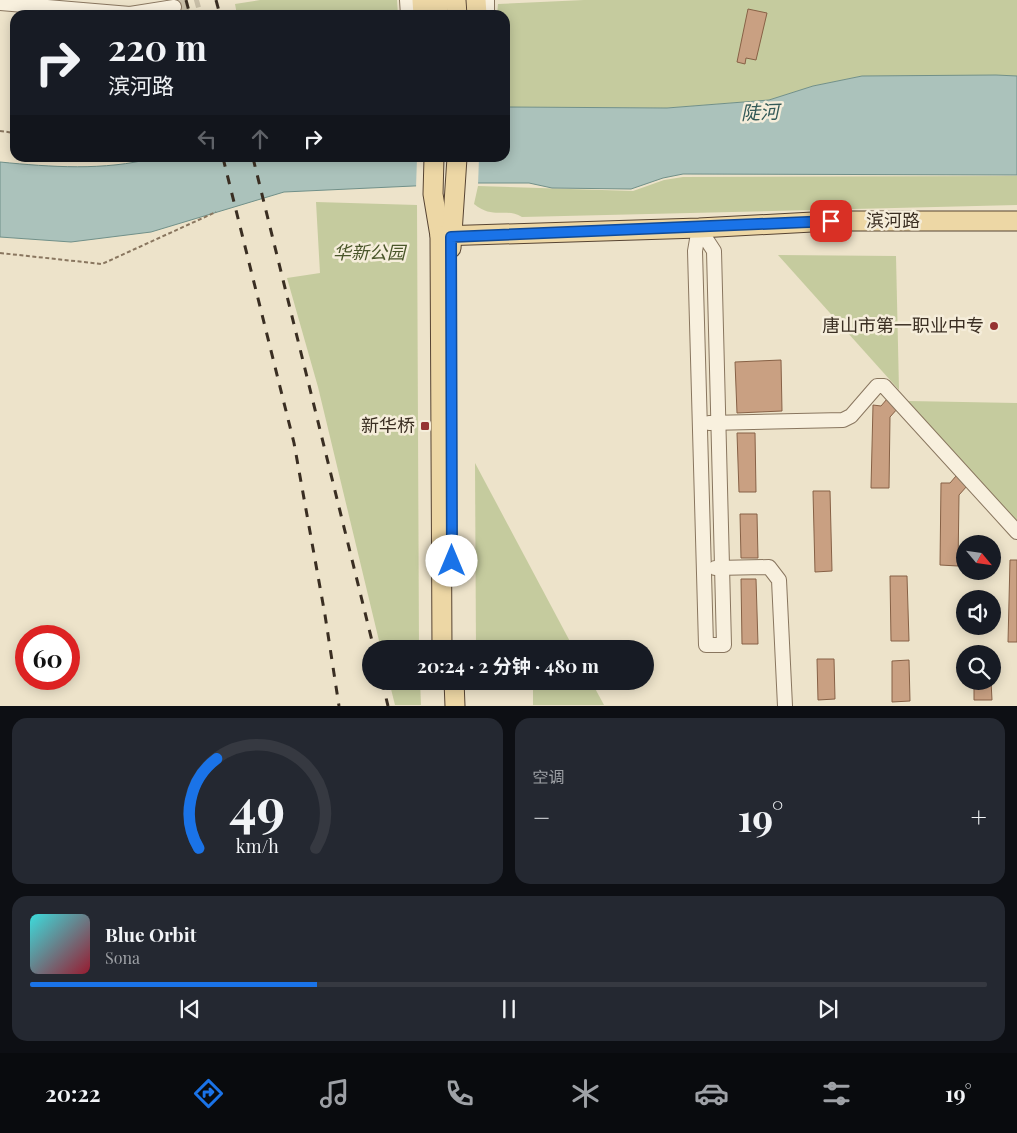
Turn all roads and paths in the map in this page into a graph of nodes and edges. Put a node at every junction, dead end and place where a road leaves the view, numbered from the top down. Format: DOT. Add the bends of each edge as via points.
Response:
graph roads {
  1 [pos="0,3"];
  2 [pos="174,7"];
  3 [pos="83,10"];
  4 [pos="155,10"];
  5 [pos="434,162"];
  6 [pos="457,162"];
  7 [pos="216,212"];
  8 [pos="1017,221"];
  9 [pos="699,228"];
  10 [pos="445,236"];
  11 [pos="0,253"];
  12 [pos="700,423"];
  13 [pos="719,423"];
  14 [pos="1017,532"];
  15 [pos="704,568"];
  16 [pos="722,568"];
  17 [pos="442,640"];
  18 [pos="453,640"];
  19 [pos="443,690"];
  20 [pos="454,690"];
  21 [pos="444,706"];
  22 [pos="455,706"];
  23 [pos="785,706"];
  1 -- 3 [label="street"];
  2 -- 4 [label="street"];
  5 -- 10 [label="main road" via="433,194"];
  6 -- 10 [label="main road" via="455,193"];
  7 -- 11 [label="path" via="102,264"];
  8 -- 9 [label="main road, 滨河路" via="831,221"];
  9 -- 10 [label="main road, 滨河路"];
  9 -- 12 [label="street" via="695,251"];
  9 -- 13 [label="street" via="714,251"];
  10 -- 17 [label="main road"];
  10 -- 18 [label="main road"];
  12 -- 13 [label="street"];
  12 -- 15 [label="street"];
  13 -- 14 [label="street" via="843,420 851,416 877,386 884,386"];
  13 -- 16 [label="street"];
  15 -- 16 [label="street"];
  15 -- 16 [label="street" via="706,645 724,645"];
  16 -- 23 [label="street" via="769,566 779,580"];
  19 -- 21 [label="main road"];
  20 -- 22 [label="main road"];
}
